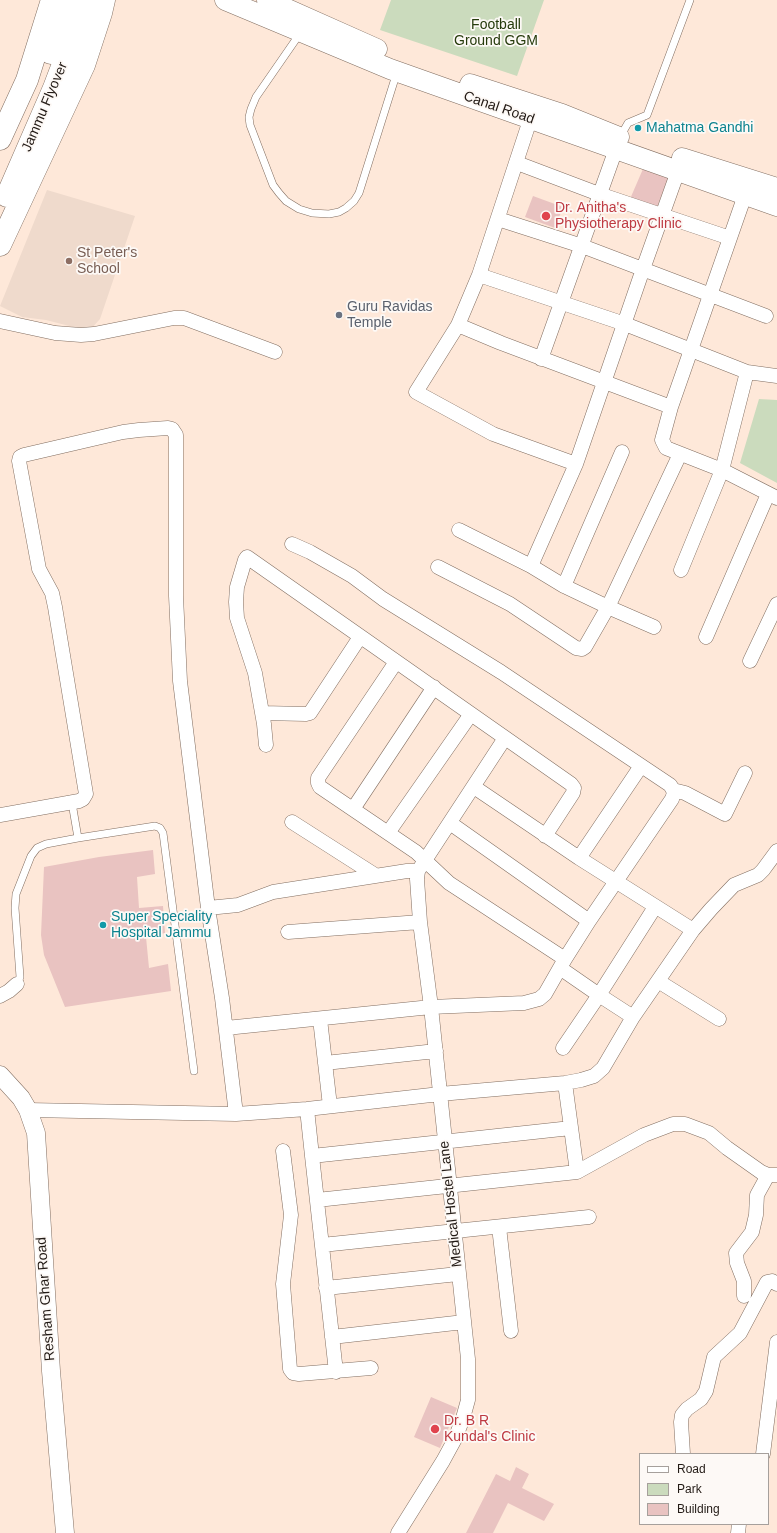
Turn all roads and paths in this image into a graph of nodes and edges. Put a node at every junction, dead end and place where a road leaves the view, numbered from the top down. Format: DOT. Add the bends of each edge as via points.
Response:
graph roads {
  1 [pos="52,0"];
  2 [pos="67,0"];
  3 [pos="83,0"];
  4 [pos="104,0"];
  5 [pos="225,0"];
  6 [pos="267,0"];
  7 [pos="690,0"];
  8 [pos="301,32"];
  9 [pos="397,72"];
  10 [pos="533,112"];
  11 [pos="0,139"];
  12 [pos="618,143"];
  13 [pos="517,163"];
  14 [pos="678,171"];
  15 [pos="0,174"];
  16 [pos="777,188"];
  17 [pos="600,194"];
  18 [pos="745,195"];
  19 [pos="777,206"];
  20 [pos="0,211"];
  21 [pos="664,216"];
  22 [pos="498,219"];
  23 [pos="730,238"];
  24 [pos="0,245"];
  25 [pos="582,246"];
  26 [pos="643,269"];
  27 [pos="479,275"];
  28 [pos="710,295"];
  29 [pos="562,303"];
  30 [pos="766,316"];
  31 [pos="0,321"];
  32 [pos="625,324"];
  33 [pos="458,325"];
  34 [pos="691,349"];
  35 [pos="275,352"];
  36 [pos="541,358"];
  37 [pos="747,372"];
  38 [pos="777,376"];
  39 [pos="605,381"];
  40 [pos="671,406"];
  41 [pos="622,452"];
  42 [pos="680,454"];
  43 [pos="576,464"];
  44 [pos="722,470"];
  45 [pos="773,496"];
  46 [pos="458,530"];
  47 [pos="292,544"];
  48 [pos="531,566"];
  49 [pos="438,567"];
  50 [pos="681,570"];
  51 [pos="564,586"];
  52 [pos="777,604"];
  53 [pos="608,607"];
  54 [pos="654,626"];
  55 [pos="360,637"];
  56 [pos="706,637"];
  57 [pos="750,661"];
  58 [pos="396,662"];
  59 [pos="434,687"];
  60 [pos="262,713"];
  61 [pos="471,714"];
  62 [pos="505,738"];
  63 [pos="266,746"];
  64 [pos="641,766"];
  65 [pos="745,773"];
  66 [pos="474,787"];
  67 [pos="673,790"];
  68 [pos="72,803"];
  69 [pos="353,809"];
  70 [pos="0,815"];
  71 [pos="292,822"];
  72 [pos="450,823"];
  73 [pos="388,832"];
  74 [pos="545,836"];
  75 [pos="78,838"];
  76 [pos="777,851"];
  77 [pos="579,858"];
  78 [pos="421,866"];
  79 [pos="375,876"];
  80 [pos="615,882"];
  81 [pos="655,906"];
  82 [pos="208,908"];
  83 [pos="589,921"];
  84 [pos="420,922"];
  85 [pos="693,930"];
  86 [pos="288,932"];
  87 [pos="563,963"];
  88 [pos="658,981"];
  89 [pos="17,984"];
  90 [pos="599,995"];
  91 [pos="0,996"];
  92 [pos="431,1007"];
  93 [pos="634,1017"];
  94 [pos="320,1019"];
  95 [pos="719,1019"];
  96 [pos="226,1028"];
  97 [pos="563,1048"];
  98 [pos="436,1051"];
  99 [pos="325,1063"];
  100 [pos="194,1071"];
  101 [pos="0,1075"];
  102 [pos="565,1083"];
  103 [pos="440,1094"];
  104 [pos="330,1106"];
  105 [pos="307,1109"];
  106 [pos="28,1110"];
  107 [pos="236,1114"];
  108 [pos="571,1128"];
  109 [pos="445,1142"];
  110 [pos="283,1151"];
  111 [pos="312,1156"];
  112 [pos="577,1172"];
  113 [pos="773,1175"];
  114 [pos="450,1186"];
  115 [pos="317,1200"];
  116 [pos="589,1217"];
  117 [pos="499,1227"];
  118 [pos="454,1232"];
  119 [pos="322,1245"];
  120 [pos="458,1274"];
  121 [pos="777,1284"];
  122 [pos="326,1288"];
  123 [pos="744,1296"];
  124 [pos="464,1322"];
  125 [pos="511,1331"];
  126 [pos="332,1336"];
  127 [pos="777,1342"];
  128 [pos="371,1368"];
  129 [pos="336,1372"];
  130 [pos="683,1453"];
  131 [pos="763,1453"];
  132 [pos="65,1533"];
  133 [pos="398,1533"];
  1 -- 11 [label="main road" via="27,80"];
  2 -- 15 [label="main road, Jammu Flyover" via="40,84"];
  3 -- 20 [label="main road, Jammu Flyover" via="76,30 54,88"];
  4 -- 24 [label="main road" via="84,65"];
  5 -- 8 [label="main road, Canal Road"];
  6 -- 10 [label="main road, Canal Road" via="408,63"];
  7 -- 12 [label="lane" via="647,115 628,123"];
  8 -- 9 [label="main road, Canal Road"];
  8 -- 9 [label="lane" via="256,97 249,117 250,126 274,184 286,201 299,209 329,214 346,208 354,201 359,193"];
  9 -- 10 [label="main road, Canal Road"];
  10 -- 12 [label="main road, Canal Road" via="562,114"];
  10 -- 13 [label="street"];
  12 -- 14 [label="main road, Canal Road"];
  12 -- 16 [label="main road, Canal Road"];
  12 -- 17 [label="street"];
  13 -- 17 [label="street"];
  13 -- 22 [label="street"];
  14 -- 18 [label="main road, Canal Road"];
  14 -- 21 [label="street"];
  17 -- 21 [label="street"];
  17 -- 25 [label="street"];
  18 -- 19 [label="main road, Canal Road"];
  18 -- 23 [label="street"];
  21 -- 23 [label="street"];
  21 -- 26 [label="street"];
  22 -- 25 [label="street"];
  22 -- 27 [label="street"];
  23 -- 28 [label="street"];
  25 -- 26 [label="street"];
  25 -- 29 [label="street"];
  26 -- 28 [label="street"];
  26 -- 32 [label="street"];
  27 -- 29 [label="street"];
  27 -- 33 [label="street"];
  28 -- 30 [label="street"];
  28 -- 34 [label="street"];
  29 -- 32 [label="street"];
  29 -- 36 [label="street"];
  31 -- 35 [label="street" via="55,333 81,335 184,318"];
  32 -- 34 [label="street"];
  32 -- 39 [label="street"];
  33 -- 36 [label="street"];
  33 -- 43 [label="street" via="416,392 493,434"];
  34 -- 37 [label="street"];
  34 -- 40 [label="street"];
  36 -- 39 [label="street"];
  37 -- 38 [label="street"];
  37 -- 44 [label="street"];
  39 -- 40 [label="street"];
  39 -- 43 [label="street"];
  40 -- 42 [label="street" via="662,440 666,448"];
  41 -- 51 [label="street"];
  42 -- 44 [label="street"];
  42 -- 53 [label="street"];
  43 -- 48 [label="street"];
  44 -- 45 [label="street"];
  44 -- 50 [label="street"];
  45 -- 56 [label="street"];
  46 -- 48 [label="street"];
  47 -- 64 [label="street" via="352,576 383,599 501,672"];
  48 -- 51 [label="street"];
  49 -- 53 [label="street" via="510,604 579,649 585,647"];
  51 -- 53 [label="street"];
  52 -- 57 [label="street"];
  53 -- 54 [label="street"];
  55 -- 58 [label="street"];
  55 -- 60 [label="street" via="310,712"];
  55 -- 60 [label="street" via="251,559 246,558 237,587 237,618 254,673"];
  58 -- 59 [label="street"];
  58 -- 69 [label="street" via="318,778 320,787"];
  59 -- 61 [label="street"];
  59 -- 69 [label="street"];
  60 -- 63 [label="street"];
  61 -- 62 [label="street"];
  61 -- 73 [label="street"];
  62 -- 66 [label="street"];
  62 -- 74 [label="street" via="574,788"];
  64 -- 67 [label="street" via="670,785"];
  64 -- 77 [label="street"];
  65 -- 67 [label="street" via="725,814 686,793"];
  66 -- 72 [label="street"];
  66 -- 74 [label="street"];
  67 -- 80 [label="street" via="672,799"];
  68 -- 70 [label="street"];
  68 -- 75 [label="lane"];
  68 -- 82 [label="street" via="84,799 86,794 55,607 52,593 39,568 20,457 123,432 172,429 176,435 176,596 180,681"];
  69 -- 73 [label="street"];
  71 -- 79 [label="street"];
  72 -- 78 [label="street"];
  72 -- 83 [label="street"];
  73 -- 78 [label="street" via="416,852"];
  74 -- 77 [label="street"];
  75 -- 89 [label="lane" via="46,844 37,848 31,856 16,894 20,977"];
  75 -- 100 [label="lane" via="155,826 163,833"];
  76 -- 85 [label="street" via="758,875 734,885"];
  77 -- 80 [label="street"];
  78 -- 79 [label="street"];
  78 -- 84 [label="street, Medical Hostel Lane" via="417,888"];
  78 -- 87 [label="street"];
  79 -- 82 [label="street" via="273,892 238,905"];
  80 -- 81 [label="street"];
  80 -- 83 [label="street"];
  81 -- 85 [label="street"];
  81 -- 90 [label="street"];
  82 -- 96 [label="street"];
  83 -- 87 [label="street"];
  84 -- 86 [label="street"];
  84 -- 92 [label="street, Medical Hostel Lane"];
  85 -- 88 [label="street"];
  87 -- 90 [label="street"];
  87 -- 92 [label="street" via="539,1000"];
  88 -- 93 [label="street"];
  88 -- 95 [label="street"];
  89 -- 91 [label="street"];
  90 -- 93 [label="street"];
  90 -- 97 [label="street"];
  92 -- 94 [label="street"];
  92 -- 98 [label="street, Medical Hostel Lane"];
  93 -- 102 [label="street" via="603,1068 594,1076"];
  94 -- 96 [label="street"];
  94 -- 99 [label="street"];
  96 -- 107 [label="street"];
  98 -- 99 [label="street"];
  98 -- 103 [label="street, Medical Hostel Lane"];
  99 -- 104 [label="street"];
  101 -- 106 [label="street, Resham Ghar Road" via="21,1098"];
  102 -- 103 [label="street"];
  102 -- 108 [label="street"];
  103 -- 104 [label="street"];
  103 -- 109 [label="street, Medical Hostel Lane"];
  104 -- 105 [label="street"];
  105 -- 107 [label="street"];
  105 -- 111 [label="street"];
  106 -- 107 [label="street"];
  106 -- 132 [label="street, Resham Ghar Road" via="36,1133 51,1371"];
  108 -- 109 [label="street"];
  108 -- 112 [label="street"];
  109 -- 111 [label="street"];
  109 -- 114 [label="street, Medical Hostel Lane"];
  110 -- 129 [label="street" via="291,1215 283,1284 290,1369 295,1374"];
  111 -- 115 [label="street"];
  112 -- 113 [label="street" via="660,1127 685,1124 709,1133 750,1165"];
  112 -- 114 [label="street"];
  113 -- 123 [label="street" via="757,1195 752,1232 736,1253 744,1282"];
  114 -- 115 [label="street"];
  114 -- 118 [label="street, Medical Hostel Lane"];
  115 -- 119 [label="street"];
  116 -- 117 [label="street"];
  117 -- 118 [label="street"];
  117 -- 125 [label="street"];
  118 -- 119 [label="street"];
  118 -- 120 [label="street, Medical Hostel Lane"];
  119 -- 122 [label="street"];
  120 -- 122 [label="street"];
  120 -- 124 [label="street, Medical Hostel Lane"];
  121 -- 130 [label="street" via="767,1282 740,1333 714,1357 706,1391 701,1399 682,1415"];
  122 -- 126 [label="street"];
  124 -- 126 [label="street"];
  124 -- 133 [label="street, Medical Hostel Lane" via="468,1360 468,1400 464,1418 443,1461"];
  126 -- 129 [label="street"];
  127 -- 131 [label="street"];
  128 -- 129 [label="street"];
}
